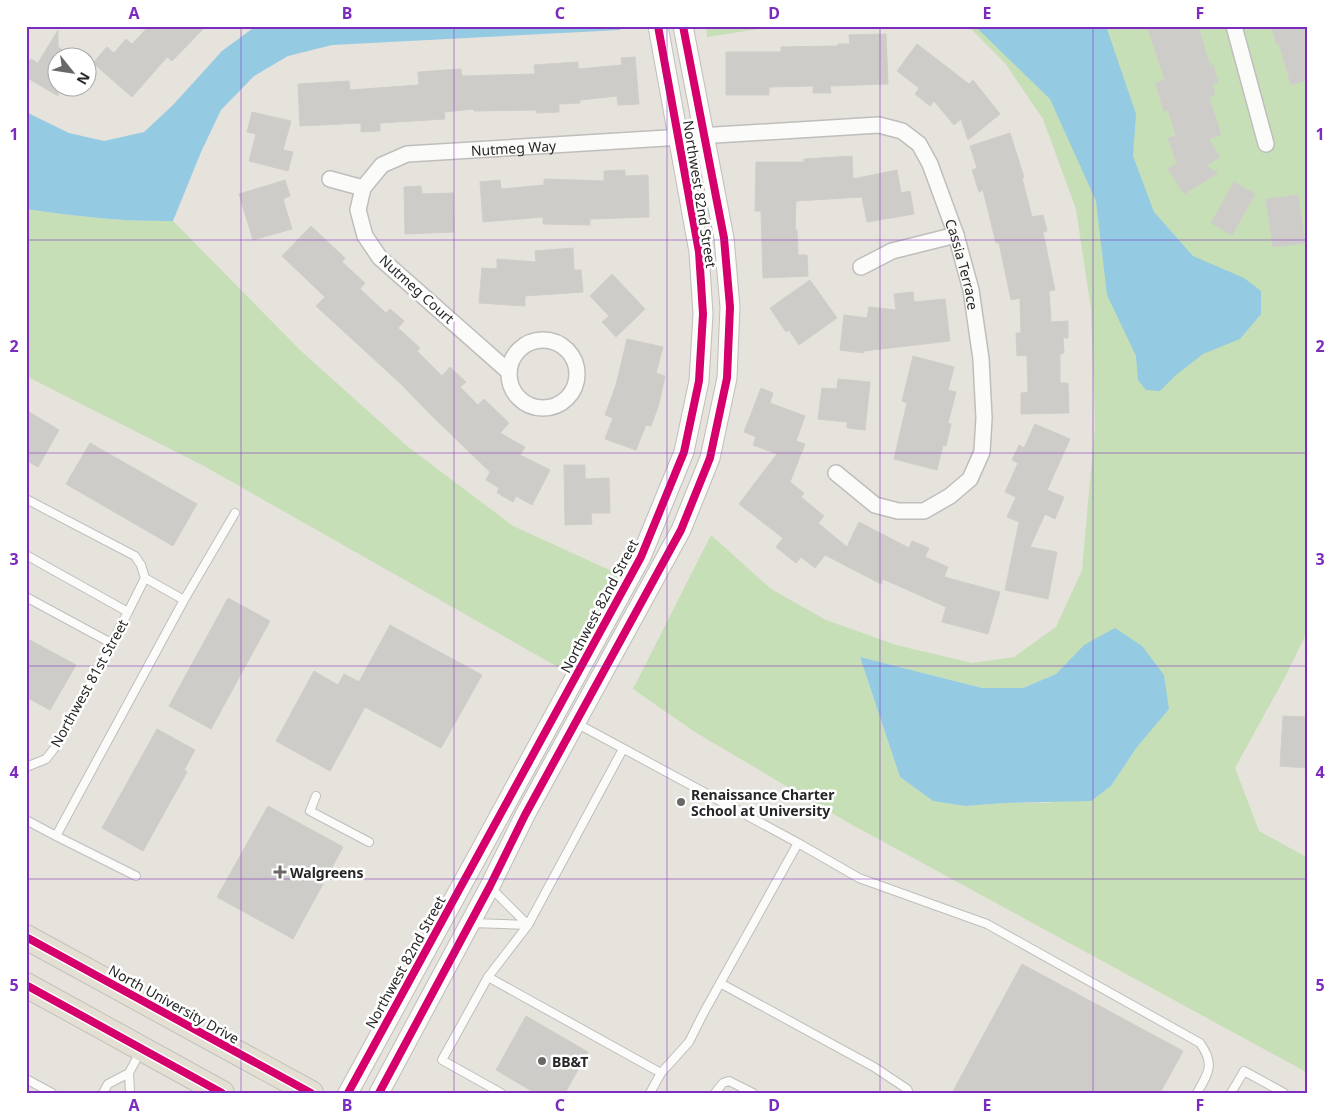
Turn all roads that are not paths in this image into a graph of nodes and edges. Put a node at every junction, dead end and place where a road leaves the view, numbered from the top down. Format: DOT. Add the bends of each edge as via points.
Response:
graph roads {
  1 [pos="658,26"];
  2 [pos="683,26"];
  3 [pos="1234,26"];
  4 [pos="705,135"];
  5 [pos="678,136"];
  6 [pos="1266,144"];
  7 [pos="330,179"];
  8 [pos="363,188"];
  9 [pos="956,235"];
  10 [pos="861,267"];
  11 [pos="509,372"];
  12 [pos="836,472"];
  13 [pos="26,499"];
  14 [pos="236,512"];
  15 [pos="26,555"];
  16 [pos="146,578"];
  17 [pos="26,597"];
  18 [pos="184,600"];
  19 [pos="128,612"];
  20 [pos="111,643"];
  21 [pos="576,722"];
  22 [pos="623,749"];
  23 [pos="28,765"];
  24 [pos="316,796"];
  25 [pos="26,820"];
  26 [pos="56,836"];
  27 [pos="369,842"];
  28 [pos="798,843"];
  29 [pos="136,876"];
  30 [pos="490,886"];
  31 [pos="470,923"];
  32 [pos="528,925"];
  33 [pos="26,937"];
  34 [pos="488,977"];
  35 [pos="720,983"];
  36 [pos="26,985"];
  37 [pos="142,1049"];
  38 [pos="129,1073"];
  39 [pos="661,1073"];
  40 [pos="26,1079"];
  41 [pos="499,1092"];
  42 [pos="52,1093"];
  43 [pos="103,1093"];
  44 [pos="130,1093"];
  45 [pos="222,1093"];
  46 [pos="311,1093"];
  47 [pos="348,1093"];
  48 [pos="378,1093"];
  49 [pos="650,1093"];
  50 [pos="715,1093"];
  51 [pos="753,1093"];
  52 [pos="909,1093"];
  53 [pos="1196,1093"];
  54 [pos="1231,1093"];
  55 [pos="1284,1093"];
  1 -- 5 [label="street, Northwest 82nd Street"];
  2 -- 4 [label="street, Northwest 82nd Street"];
  3 -- 6 [label="street"];
  4 -- 5 [label="street, Cassia Terrace"];
  4 -- 9 [label="street, Cassia Terrace" via="879,125 902,131 919,144 926,157"];
  4 -- 21 [label="street, Northwest 82nd Street" via="724,238 730,307 726,378 710,458 681,530"];
  5 -- 8 [label="street, Nutmeg Way" via="407,154 382,165"];
  5 -- 47 [label="street, Northwest 82nd Street" via="699,252 703,314 699,381 684,452 629,581"];
  7 -- 8 [label="street"];
  8 -- 11 [label="street, Nutmeg Court" via="358,210 365,236 380,258"];
  9 -- 10 [label="street" via="892,250"];
  9 -- 12 [label="street, Cassia Terrace" via="971,290 981,358 982,452 970,479 950,496 924,511 898,511 875,505"];
  11 -- 11 [label="street, Nutmeg Court" via="510,383 522,400 542,408 566,398 575,384 577,373 569,352 550,340 527,344 518,351"];
  13 -- 16 [label="lane" via="134,556"];
  14 -- 18 [label="lane"];
  15 -- 19 [label="lane, Northwest 81st Street"];
  16 -- 18 [label="lane"];
  16 -- 19 [label="lane"];
  17 -- 20 [label="lane"];
  18 -- 26 [label="lane"];
  19 -- 20 [label="lane, Northwest 81st Street"];
  20 -- 23 [label="lane, Northwest 81st Street" via="57,745 46,759"];
  21 -- 22 [label="lane"];
  21 -- 30 [label="street, Northwest 82nd Street"];
  22 -- 28 [label="lane"];
  22 -- 32 [label="lane"];
  24 -- 27 [label="lane" via="310,811"];
  25 -- 26 [label="lane"];
  26 -- 29 [label="lane"];
  28 -- 35 [label="lane"];
  28 -- 53 [label="lane" via="860,878 987,924 1200,1043 1208,1055 1208,1072"];
  30 -- 31 [label="street, Northwest 82nd Street"];
  30 -- 32 [label="lane"];
  31 -- 32 [label="lane"];
  31 -- 48 [label="street, Northwest 82nd Street"];
  32 -- 34 [label="lane"];
  33 -- 46 [label="main road, North University Drive"];
  34 -- 39 [label="lane"];
  34 -- 41 [label="lane" via="442,1060"];
  35 -- 39 [label="lane" via="689,1042"];
  35 -- 52 [label="lane" via="874,1067"];
  36 -- 37 [label="main road"];
  37 -- 38 [label="lane"];
  37 -- 45 [label="main road"];
  38 -- 43 [label="lane" via="108,1084"];
  38 -- 44 [label="lane"];
  39 -- 49 [label="lane"];
  40 -- 42 [label="lane"];
  50 -- 51 [label="lane" via="729,1081"];
  54 -- 55 [label="lane" via="1244,1071"];
}
